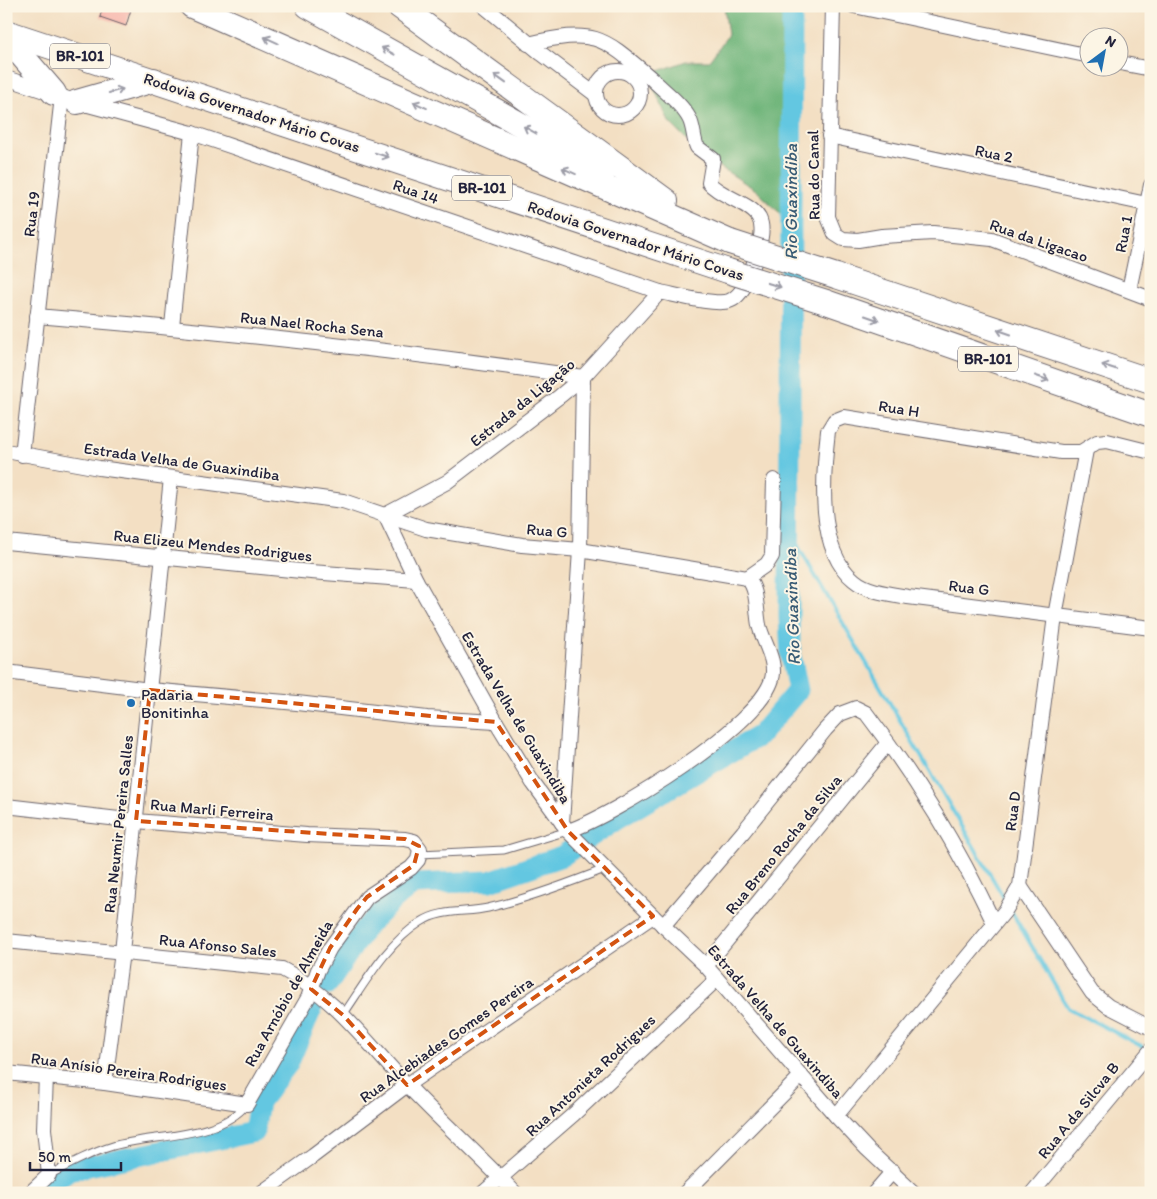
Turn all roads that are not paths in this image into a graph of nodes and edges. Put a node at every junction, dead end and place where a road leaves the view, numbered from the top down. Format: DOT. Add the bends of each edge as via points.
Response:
graph roads {
  1 [pos="192,6"];
  2 [pos="308,6"];
  3 [pos="399,6"];
  4 [pos="833,6"];
  5 [pos="854,6"];
  6 [pos="487,8"];
  7 [pos="6,32"];
  8 [pos="6,37"];
  9 [pos="528,44"];
  10 [pos="1080,54"];
  11 [pos="1130,65"];
  12 [pos="1151,70"];
  13 [pos="6,78"];
  14 [pos="154,80"];
  15 [pos="596,95"];
  16 [pos="64,97"];
  17 [pos="192,133"];
  18 [pos="829,136"];
  19 [pos="1151,185"];
  20 [pos="1148,205"];
  21 [pos="882,236"];
  22 [pos="730,242"];
  23 [pos="1129,290"];
  24 [pos="660,292"];
  25 [pos="1151,299"];
  26 [pos="37,316"];
  27 [pos="172,326"];
  28 [pos="583,377"];
  29 [pos="1151,381"];
  30 [pos="1151,415"];
  31 [pos="1086,450"];
  32 [pos="6,452"];
  33 [pos="1151,452"];
  34 [pos="22,455"];
  35 [pos="171,478"];
  36 [pos="774,480"];
  37 [pos="385,515"];
  38 [pos="6,542"];
  39 [pos="580,550"];
  40 [pos="162,558"];
  41 [pos="747,578"];
  42 [pos="416,580"];
  43 [pos="880,592"];
  44 [pos="1054,616"];
  45 [pos="1151,628"];
  46 [pos="6,672"];
  47 [pos="150,690"];
  48 [pos="496,722"];
  49 [pos="887,744"];
  50 [pos="6,806"];
  51 [pos="136,821"];
  52 [pos="573,835"];
  53 [pos="420,854"];
  54 [pos="606,868"];
  55 [pos="1020,886"];
  56 [pos="653,916"];
  57 [pos="994,922"];
  58 [pos="663,926"];
  59 [pos="6,941"];
  60 [pos="122,952"];
  61 [pos="706,966"];
  62 [pos="717,980"];
  63 [pos="311,989"];
  64 [pos="343,1015"];
  65 [pos="1151,1028"];
  66 [pos="1148,1053"];
  67 [pos="6,1072"];
  68 [pos="46,1076"];
  69 [pos="801,1076"];
  70 [pos="105,1083"];
  71 [pos="407,1085"];
  72 [pos="247,1104"];
  73 [pos="836,1116"];
  74 [pos="893,1171"];
  75 [pos="49,1175"];
  76 [pos="501,1178"];
  77 [pos="30,1193"];
  78 [pos="261,1193"];
  79 [pos="483,1193"];
  80 [pos="515,1193"];
  81 [pos="685,1193"];
  82 [pos="874,1193"];
  83 [pos="914,1193"];
  84 [pos="1032,1193"];
  22 -- 1 [label="highway, Rodovia Governador Mário Covas / BR-101, one-way"];
  22 -- 2 [label="highway, BR-101, one-way"];
  22 -- 3 [label="highway, BR-101, one-way" via="651,192"];
  4 -- 18 [label="street, Rua do Canal"];
  5 -- 10 [label="street"];
  6 -- 9 [label="street"];
  7 -- 14 [label="highway, Rodovia Governador Mário Covas / BR-101"];
  8 -- 16 [label="highway"];
  9 -- 15 [label="street"];
  9 -- 24 [label="street, Rua 14" via="579,36 601,39 627,56 687,113 696,145 713,159 711,185 753,212 760,222 760,238 738,295 727,302"];
  11 -- 12 [label="street"];
  13 -- 16 [label="street, Rua 14"];
  16 -- 14 [label="highway, one-way"];
  14 -- 30 [label="highway, Rodovia Governador Mário Covas / BR-101, one-way, bridge" via="826,302"];
  16 -- 17 [label="street, Rua 14"];
  16 -- 26 [label="street, Rua 19"];
  17 -- 24 [label="street, Rua 14"];
  17 -- 27 [label="street"];
  18 -- 20 [label="street, Rua 2"];
  18 -- 21 [label="street, Rua do Canal" via="828,217 832,230 849,240"];
  19 -- 20 [label="street, Rua 1"];
  20 -- 23 [label="street, Rua 1"];
  21 -- 23 [label="street, Rua da Ligacao" via="933,233 992,239"];
  29 -- 22 [label="highway, Rodovia Governador Mário Covas / BR-101, one-way, bridge"];
  23 -- 25 [label="street, Rua da Ligacao"];
  24 -- 28 [label="street, Estrada da Ligação"];
  26 -- 27 [label="street, Rua Nael Rocha Sena"];
  26 -- 34 [label="street, Rua 19"];
  27 -- 28 [label="street, Rua Nael Rocha Sena" via="387,350"];
  28 -- 37 [label="street, Estrada da Ligação" via="447,482"];
  28 -- 39 [label="street"];
  31 -- 33 [label="street, Rua H" via="1097,442 1107,441"];
  31 -- 43 [label="street, Rua H" via="1061,452 844,417 834,421 828,431 825,471 825,511 830,544 839,564 854,580"];
  31 -- 44 [label="street, Rua D"];
  32 -- 34 [label="street, Estrada Velha de Guaxindiba"];
  34 -- 35 [label="street, Estrada Velha de Guaxindiba"];
  35 -- 37 [label="street, Estrada Velha de Guaxindiba" via="343,501"];
  35 -- 40 [label="street, Rua Neumir Pereira Salles"];
  36 -- 41 [label="street" via="772,556 767,564"];
  37 -- 39 [label="street, Rua G" via="426,529 522,545"];
  37 -- 42 [label="street, Estrada Velha de Guaxindiba"];
  38 -- 40 [label="street, Rua Elizeu Mendes Rodrigues"];
  39 -- 41 [label="street, Rua G"];
  39 -- 52 [label="street"];
  40 -- 42 [label="street, Rua Elizeu Mendes Rodrigues"];
  40 -- 47 [label="street, Rua Neumir Pereira Salles"];
  41 -- 52 [label="street" via="752,586 761,632 773,666 765,695 746,716 686,765"];
  42 -- 48 [label="street, Estrada Velha de Guaxindiba"];
  43 -- 44 [label="street, Rua G"];
  44 -- 45 [label="street, Rua G"];
  44 -- 55 [label="street, Rua D"];
  46 -- 47 [label="street"];
  47 -- 48 [label="street"];
  47 -- 51 [label="street, Rua Neumir Pereira Salles"];
  48 -- 52 [label="street, Estrada Velha de Guaxindiba" via="533,783"];
  49 -- 57 [label="street" via="945,827"];
  49 -- 58 [label="street" via="863,710 853,708 840,714"];
  49 -- 61 [label="street, Rua Breno Rocha da Silva"];
  50 -- 51 [label="street, Rua Marli Ferreira"];
  51 -- 53 [label="street, Rua Marli Ferreira" via="414,841"];
  51 -- 60 [label="street, Rua Neumir Pereira Salles"];
  52 -- 53 [label="lane" via="504,850"];
  52 -- 54 [label="street, Estrada Velha de Guaxindiba"];
  53 -- 63 [label="street, Rua Arnóbio de Almeida" via="411,868 367,897 357,909 330,948"];
  54 -- 56 [label="street, Estrada Velha de Guaxindiba"];
  54 -- 64 [label="lane" via="550,891 485,909 439,915 422,921 402,936 379,963"];
  55 -- 57 [label="street, Rua D"];
  55 -- 65 [label="street" via="1092,993 1108,1006"];
  56 -- 58 [label="street, Estrada Velha de Guaxindiba"];
  56 -- 71 [label="street, Rua Alcebiades Gomes Pereira"];
  57 -- 73 [label="street, Rua D"];
  58 -- 61 [label="street, Estrada Velha de Guaxindiba"];
  59 -- 60 [label="street, Rua Afonso Sales"];
  60 -- 63 [label="street, Rua Afonso Sales" via="282,969"];
  60 -- 70 [label="street, Rua Neumir Pereira Salles"];
  61 -- 62 [label="street, Estrada Velha de Guaxindiba"];
  62 -- 69 [label="street, Estrada Velha de Guaxindiba"];
  62 -- 76 [label="street, Rua Antonieta Rodrigues"];
  63 -- 64 [label="street, Rua Afonso Sales"];
  63 -- 72 [label="street, Rua Arnóbio de Almeida"];
  64 -- 71 [label="street, Rua Afonso Sales"];
  66 -- 84 [label="street, Rua A da Silcva B"];
  67 -- 68 [label="street, Rua Anísio Pereira Rodrigues"];
  68 -- 70 [label="street, Rua Anísio Pereira Rodrigues"];
  68 -- 75 [label="street" via="44,1129"];
  69 -- 73 [label="street, Estrada Velha de Guaxindiba"];
  69 -- 81 [label="street"];
  70 -- 72 [label="street, Rua Anísio Pereira Rodrigues"];
  71 -- 76 [label="street, Rua Afonso Sales"];
  71 -- 78 [label="street, Rua Alcebiades Gomes Pereira"];
  72 -- 75 [label="lane" via="235,1117 215,1127 113,1146"];
  73 -- 74 [label="street, Estrada Velha de Guaxindiba"];
  74 -- 82 [label="street"];
  74 -- 83 [label="street, Estrada Velha de Guaxindiba"];
  75 -- 77 [label="street"];
  76 -- 79 [label="street, Rua Antonieta Rodrigues"];
  76 -- 80 [label="street, Rua Afonso Sales"];
}
